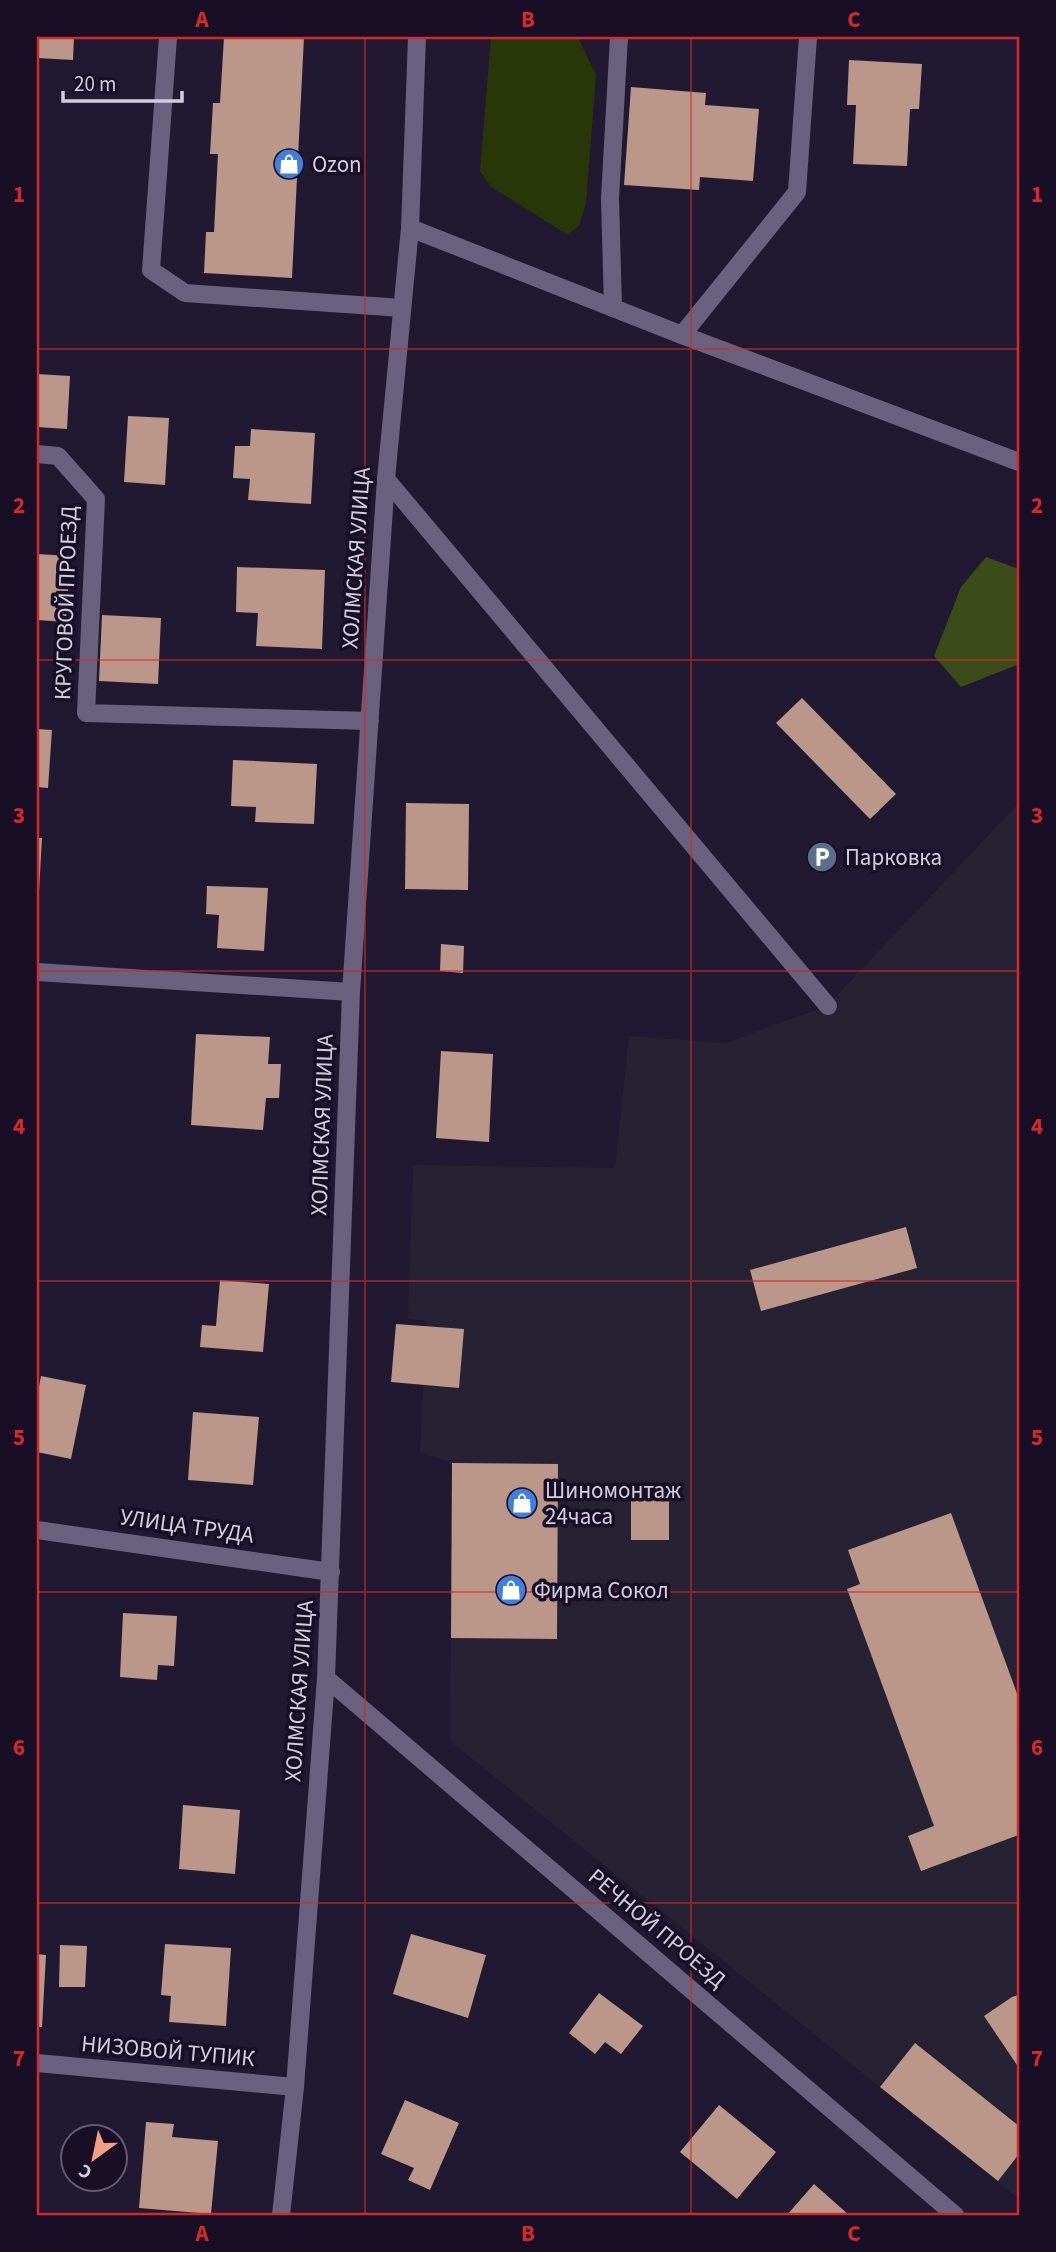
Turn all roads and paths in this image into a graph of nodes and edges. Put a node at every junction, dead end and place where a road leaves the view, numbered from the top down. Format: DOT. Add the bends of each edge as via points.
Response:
graph roads {
  1 [pos="168,37"];
  2 [pos="417,37"];
  3 [pos="619,37"];
  4 [pos="807,37"];
  5 [pos="410,229"];
  6 [pos="402,308"];
  7 [pos="613,308"];
  8 [pos="682,335"];
  9 [pos="37,454"];
  10 [pos="1019,462"];
  11 [pos="386,479"];
  12 [pos="370,721"];
  13 [pos="37,972"];
  14 [pos="351,992"];
  15 [pos="828,1006"];
  16 [pos="37,1530"];
  17 [pos="331,1572"];
  18 [pos="326,1678"];
  19 [pos="37,2063"];
  20 [pos="295,2087"];
  21 [pos="281,2215"];
  22 [pos="956,2215"];
  1 -- 6 [label="street" via="151,270 185,293"];
  2 -- 5 [label="street, ХОЛМСКАЯ УЛИЦА"];
  3 -- 7 [label="street" via="610,198"];
  4 -- 8 [label="street" via="797,192"];
  5 -- 6 [label="street, ХОЛМСКАЯ УЛИЦА"];
  5 -- 7 [label="street"];
  6 -- 11 [label="street, ХОЛМСКАЯ УЛИЦА"];
  7 -- 8 [label="street"];
  8 -- 10 [label="street"];
  9 -- 12 [label="street, КРУГОВОЙ ПРОЕЗД" via="58,456 96,499 86,713"];
  11 -- 12 [label="street, ХОЛМСКАЯ УЛИЦА"];
  11 -- 15 [label="street"];
  12 -- 14 [label="street, ХОЛМСКАЯ УЛИЦА"];
  13 -- 14 [label="street"];
  14 -- 17 [label="street, ХОЛМСКАЯ УЛИЦА"];
  16 -- 17 [label="street, УЛИЦА ТРУДА"];
  17 -- 18 [label="street, ХОЛМСКАЯ УЛИЦА"];
  18 -- 20 [label="street, ХОЛМСКАЯ УЛИЦА"];
  18 -- 22 [label="street, РЕЧНОЙ ПРОЕЗД"];
  19 -- 20 [label="street, НИЗОВОЙ ТУПИК"];
  20 -- 21 [label="street, ХОЛМСКАЯ УЛИЦА"];
}
